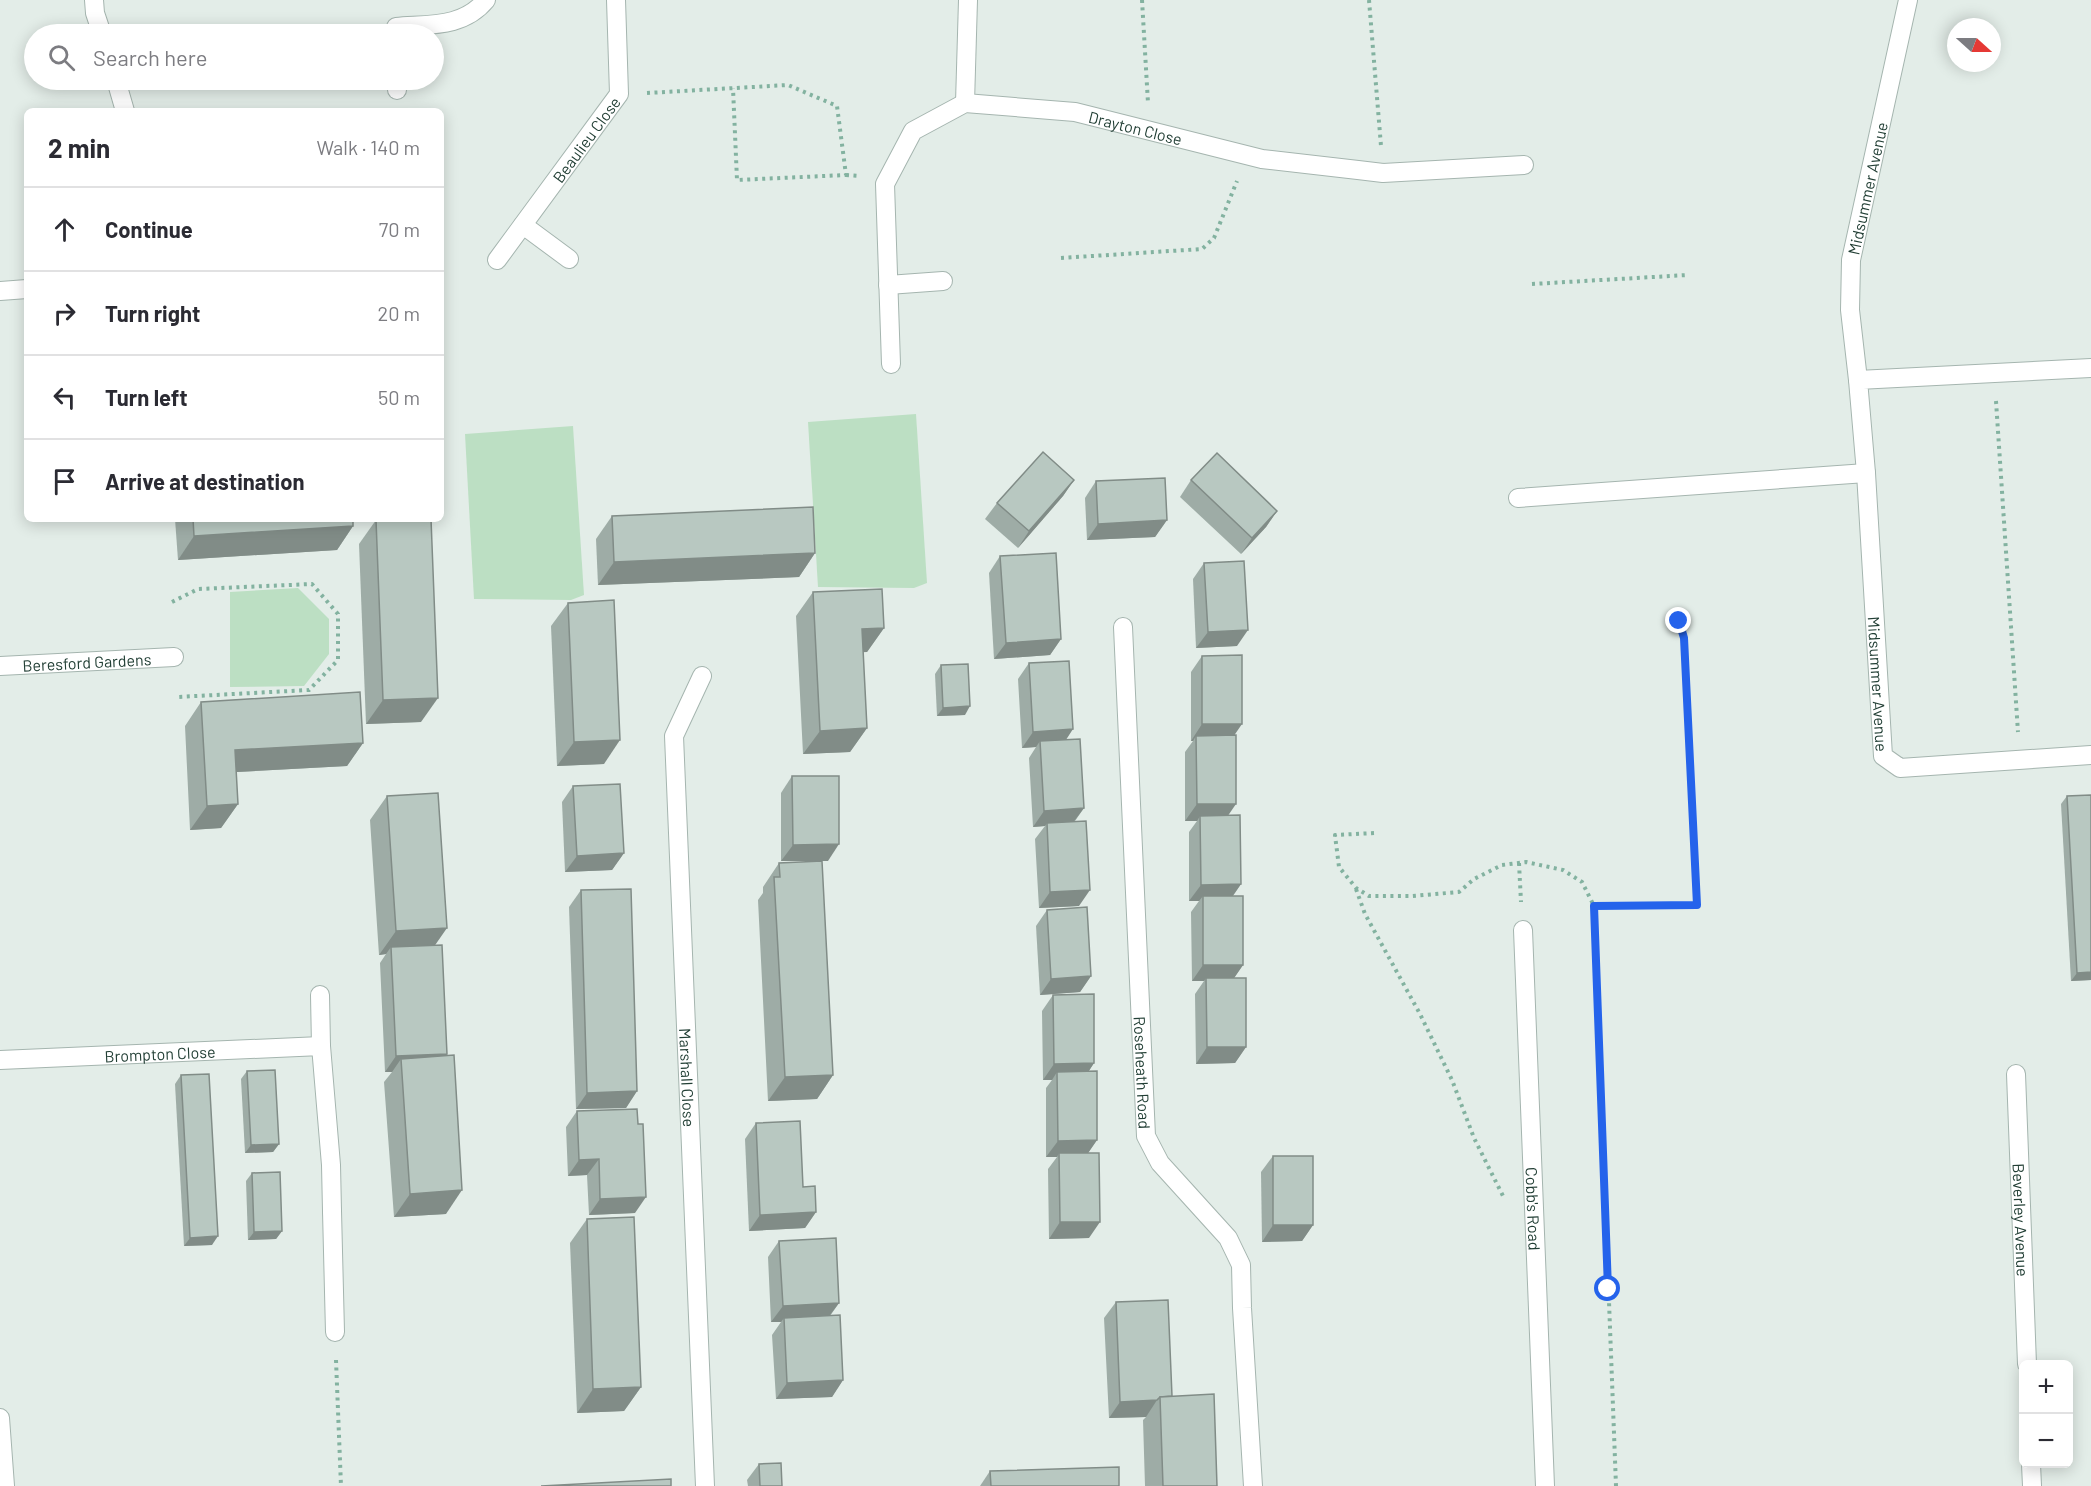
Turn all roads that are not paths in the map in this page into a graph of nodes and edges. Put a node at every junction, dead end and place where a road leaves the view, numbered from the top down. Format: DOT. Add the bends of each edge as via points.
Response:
graph roads {
  1 [pos="94,0"];
  2 [pos="486,0"];
  3 [pos="616,0"];
  4 [pos="968,0"];
  5 [pos="1908,0"];
  6 [pos="99,24"];
  7 [pos="431,24"];
  8 [pos="119,90"];
  9 [pos="965,103"];
  10 [pos="124,108"];
  11 [pos="1524,165"];
  12 [pos="523,225"];
  13 [pos="569,259"];
  14 [pos="497,260"];
  15 [pos="943,281"];
  16 [pos="888,285"];
  17 [pos="24,289"];
  18 [pos="0,291"];
  19 [pos="891,364"];
  20 [pos="2091,368"];
  21 [pos="1858,380"];
  22 [pos="1866,473"];
  23 [pos="1518,498"];
  24 [pos="1123,627"];
  25 [pos="174,657"];
  26 [pos="0,666"];
  27 [pos="702,676"];
  28 [pos="2091,755"];
  29 [pos="1522,930"];
  30 [pos="320,995"];
  31 [pos="321,1046"];
  32 [pos="0,1060"];
  33 [pos="2016,1074"];
  34 [pos="335,1332"];
  35 [pos="2027,1360"];
  36 [pos="0,1418"];
  37 [pos="2031,1468"];
  38 [pos="4,1486"];
  39 [pos="705,1486"];
  40 [pos="1252,1486"];
  41 [pos="1545,1486"];
  42 [pos="2032,1486"];
  1 -- 6 [label="street"];
  2 -- 7 [label="street" via="454,22"];
  3 -- 12 [label="street, Beaulieu Close" via="619,94"];
  4 -- 9 [label="street"];
  5 -- 21 [label="street, Midsummer Avenue" via="1851,260 1850,310"];
  8 -- 10 [label="street"];
  9 -- 11 [label="street, Drayton Close" via="1075,112 1262,159 1383,173"];
  9 -- 16 [label="street" via="913,131 885,184"];
  12 -- 13 [label="street"];
  12 -- 14 [label="street, Beaulieu Close"];
  15 -- 16 [label="street"];
  16 -- 19 [label="street"];
  17 -- 18 [label="street"];
  20 -- 21 [label="street"];
  21 -- 22 [label="street, Midsummer Avenue"];
  22 -- 23 [label="street"];
  22 -- 28 [label="street, Midsummer Avenue" via="1883,756 1900,768"];
  24 -- 40 [label="street, Roseheath Road" via="1146,1136 1160,1163 1228,1238 1241,1265"];
  25 -- 26 [label="street, Beresford Gardens"];
  27 -- 39 [label="street, Marshall Close" via="674,736"];
  29 -- 41 [label="street, Cobb's Road"];
  30 -- 31 [label="street"];
  31 -- 32 [label="street, Brompton Close"];
  31 -- 34 [label="street" via="331,1165"];
  33 -- 35 [label="street, Beverley Avenue"];
  36 -- 38 [label="street"];
  37 -- 42 [label="street"];
}
